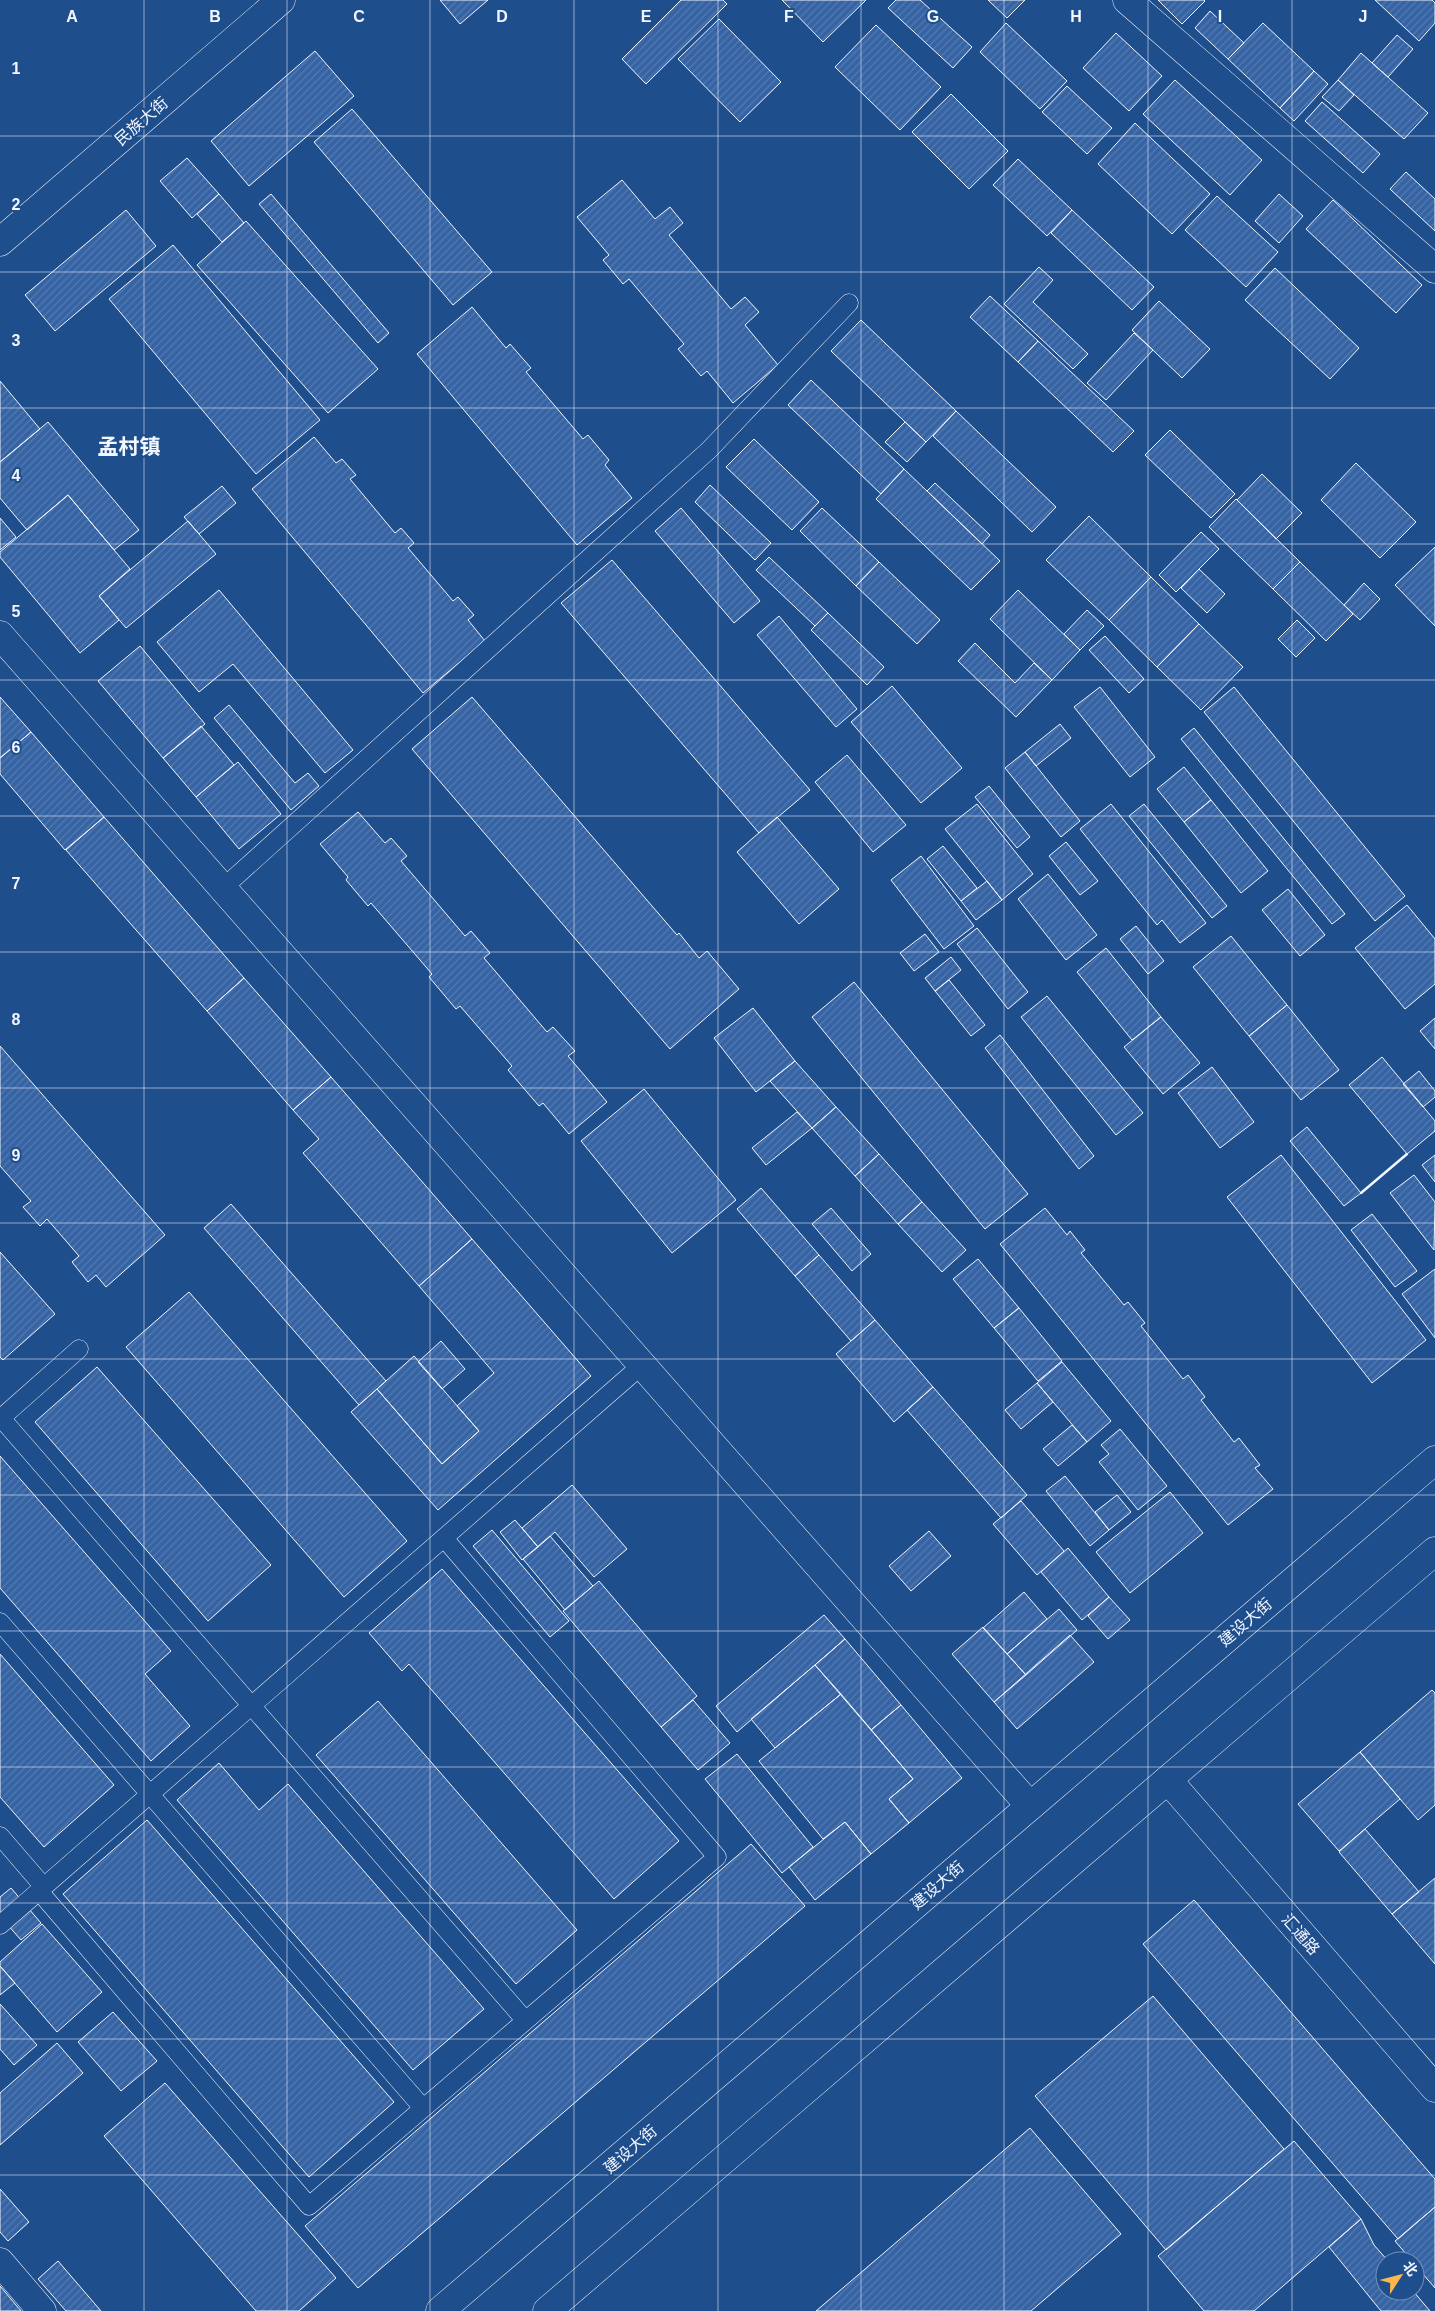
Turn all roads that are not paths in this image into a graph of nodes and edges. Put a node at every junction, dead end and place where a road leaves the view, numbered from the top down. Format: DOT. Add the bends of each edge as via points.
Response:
graph roads {
  1 [pos="282,0"];
  2 [pos="1127,0"];
  3 [pos="0,242"];
  4 [pos="1435,269"];
  5 [pos="849,303"];
  6 [pos="0,634"];
  7 [pos="223,888"];
  8 [pos="79,1349"];
  9 [pos="642,1365"];
  10 [pos="0,1418"];
  11 [pos="1435,1460"];
  12 [pos="444,1538"];
  13 [pos="1435,1551"];
  14 [pos="0,1622"];
  15 [pos="252,1706"];
  16 [pos="1168,1780"];
  17 [pos="150,1795"];
  18 [pos="1030,1806"];
  19 [pos="0,1836"];
  20 [pos="42,1889"];
  21 [pos="0,1925"];
  22 [pos="525,2020"];
  23 [pos="1435,2088"];
  24 [pos="423,2108"];
  25 [pos="0,2262"];
  26 [pos="42,2311"];
  27 [pos="440,2311"];
  28 [pos="546,2311"];
  1 -- 3 [label="main road, 民族大街"];
  2 -- 4 [label="main road"];
  5 -- 7 [label="lane" via="709,450"];
  6 -- 7 [label="main road"];
  7 -- 9 [label="main road"];
  8 -- 10 [label="lane"];
  9 -- 12 [label="lane"];
  9 -- 18 [label="main road"];
  10 -- 15 [label="lane"];
  11 -- 18 [label="main road, 建设大街"];
  12 -- 15 [label="lane"];
  12 -- 22 [label="lane" via="716,1857"];
  13 -- 16 [label="main road"];
  14 -- 17 [label="lane"];
  15 -- 17 [label="lane"];
  15 -- 22 [label="lane"];
  16 -- 23 [label="main road, 汇通路"];
  16 -- 28 [label="main road"];
  17 -- 20 [label="lane"];
  17 -- 24 [label="lane"];
  18 -- 27 [label="main road, 建设大街"];
  19 -- 20 [label="lane"];
  20 -- 21 [label="lane"];
  20 -- 24 [label="lane" via="309,2206"];
  22 -- 24 [label="lane"];
  25 -- 26 [label="main road"];
}
